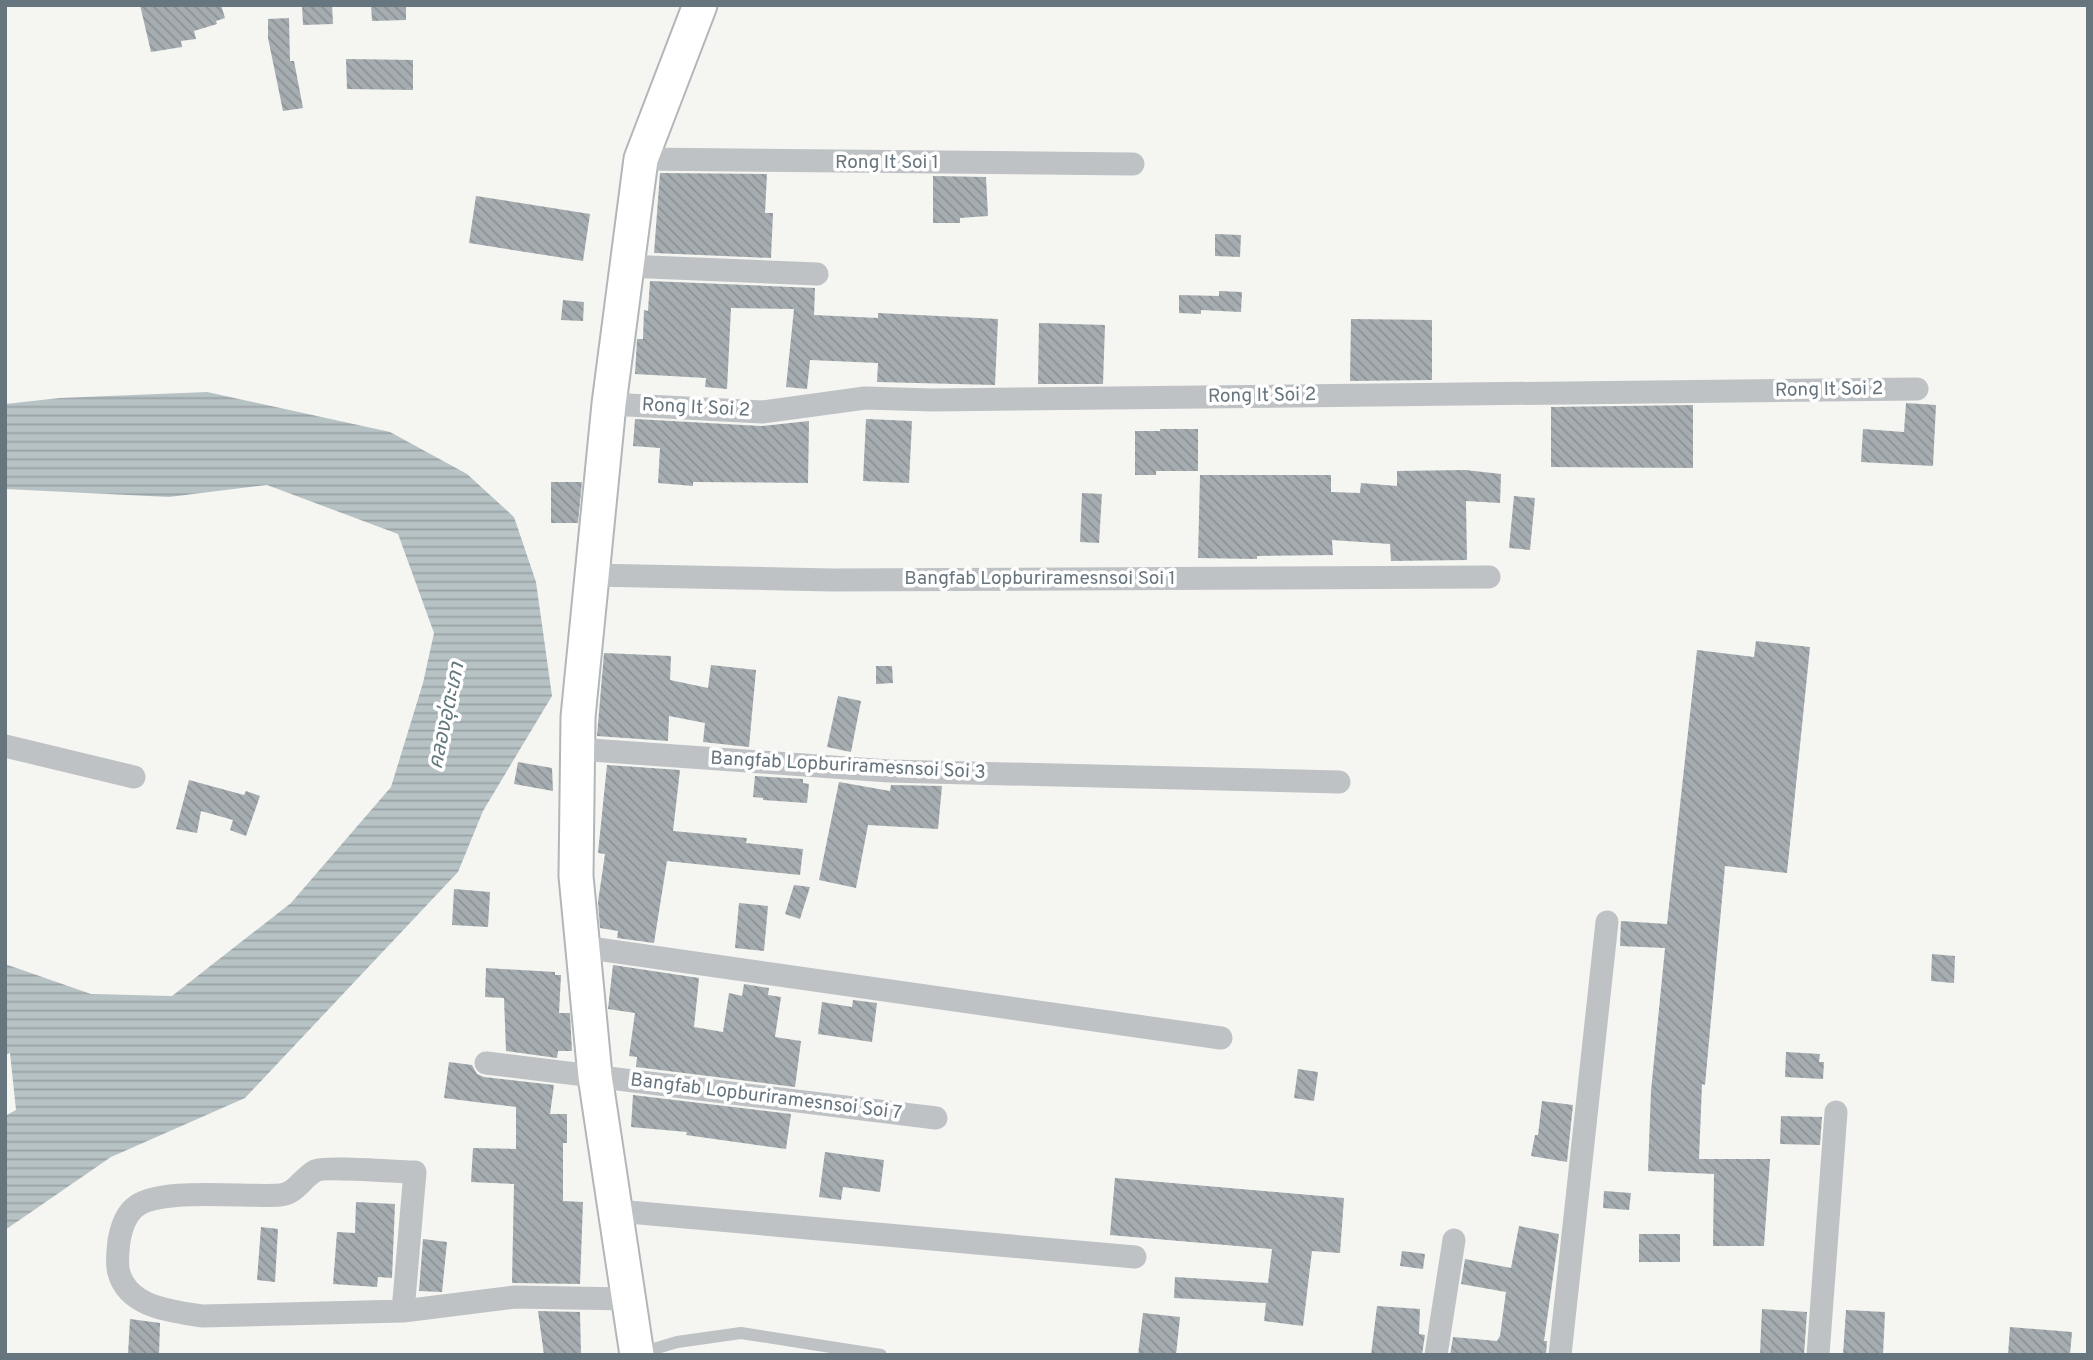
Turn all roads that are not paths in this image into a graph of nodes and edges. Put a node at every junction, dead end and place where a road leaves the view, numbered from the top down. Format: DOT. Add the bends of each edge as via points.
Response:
graph roads {
  1 [pos="700,5"];
  2 [pos="641,159"];
  3 [pos="1133,164"];
  4 [pos="625,266"];
  5 [pos="817,274"];
  6 [pos="1917,389"];
  7 [pos="609,404"];
  8 [pos="591,575"];
  9 [pos="1489,577"];
  10 [pos="5,746"];
  11 [pos="577,749"];
  12 [pos="134,777"];
  13 [pos="1339,782"];
  14 [pos="1607,922"];
  15 [pos="583,947"];
  16 [pos="1222,1038"];
  17 [pos="485,1063"];
  18 [pos="595,1076"];
  19 [pos="1836,1112"];
  20 [pos="936,1118"];
  21 [pos="617,1211"];
  22 [pos="1454,1240"];
  23 [pos="1135,1257"];
  24 [pos="628,1299"];
  25 [pos="403,1311"];
  26 [pos="637,1354"];
  27 [pos="881,1355"];
  28 [pos="1436,1355"];
  29 [pos="1560,1355"];
  30 [pos="1818,1355"];
  1 -- 2 [label="street"];
  2 -- 3 [label="street, Rong It Soi 1"];
  2 -- 4 [label="street"];
  4 -- 5 [label="street"];
  4 -- 7 [label="street"];
  6 -- 7 [label="street, Rong It Soi 2" via="865,398 762,412"];
  7 -- 8 [label="street"];
  8 -- 9 [label="street, Bangfab Lopburiramesnsoi Soi 1" via="832,580"];
  8 -- 11 [label="street"];
  10 -- 12 [label="street"];
  11 -- 13 [label="street, Bangfab Lopburiramesnsoi Soi 3" via="889,771"];
  11 -- 15 [label="street" via="576,876"];
  14 -- 29 [label="street"];
  15 -- 16 [label="street"];
  15 -- 18 [label="street"];
  17 -- 18 [label="street, Bangfab Lopburiramesnsoi Soi 7"];
  18 -- 20 [label="street, Bangfab Lopburiramesnsoi Soi 7"];
  18 -- 21 [label="street"];
  19 -- 30 [label="street"];
  21 -- 23 [label="street"];
  21 -- 24 [label="street"];
  22 -- 28 [label="street"];
  24 -- 25 [label="street" via="514,1297"];
  24 -- 26 [label="street"];
  25 -- 25 [label="street" via="281,1316 176,1312 137,1299 124,1287 118,1269 124,1221 146,1200 284,1195 316,1170 415,1172"];
  26 -- 27 [label="lane" via="677,1342 741,1333"];
}
